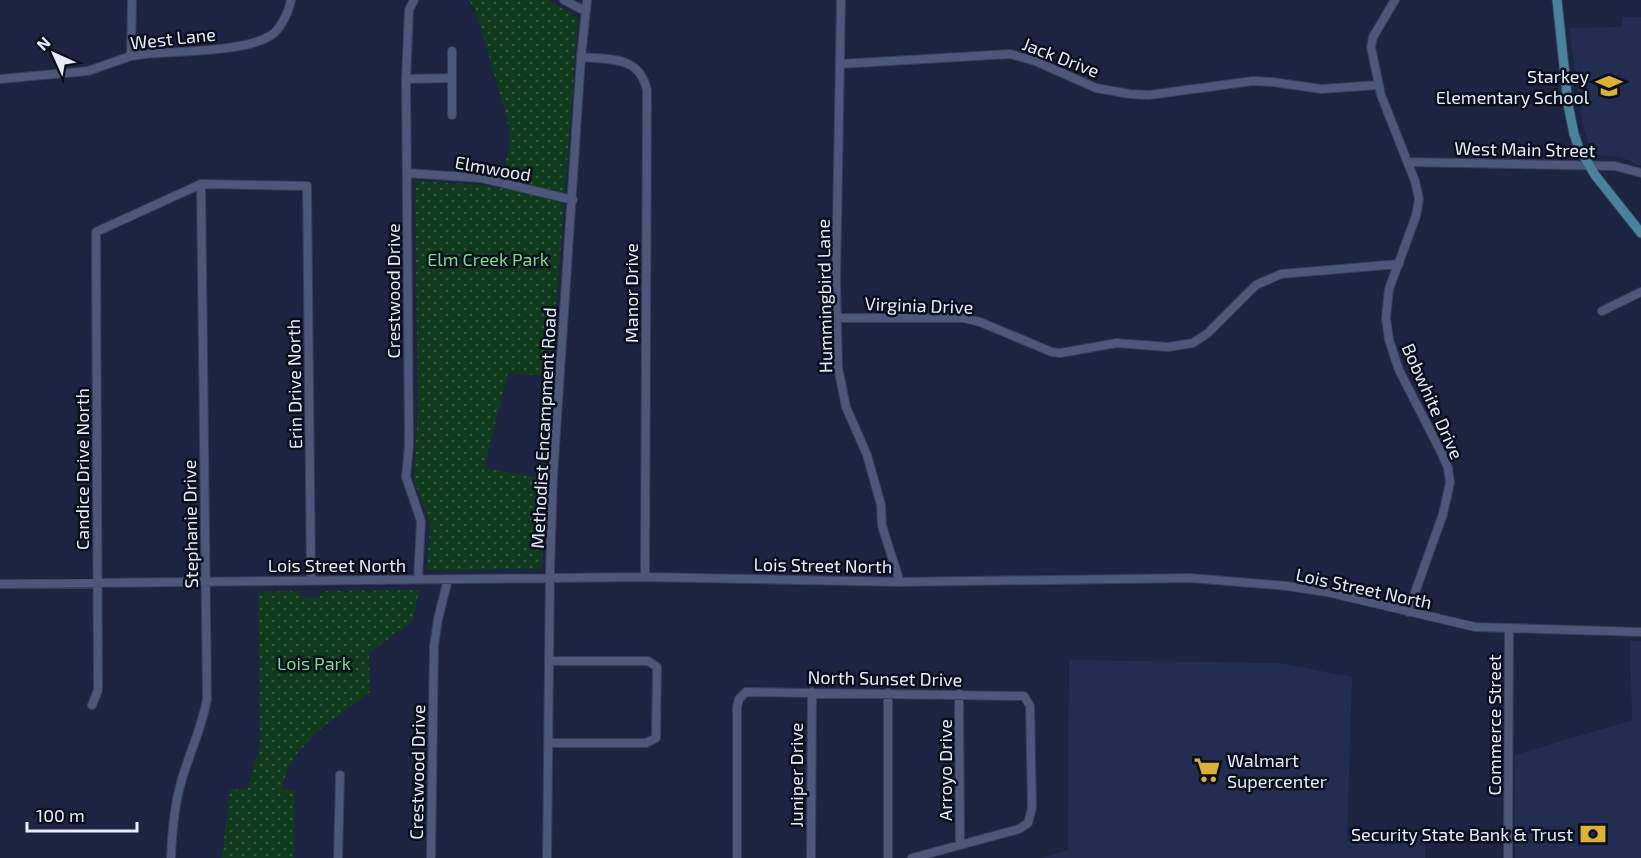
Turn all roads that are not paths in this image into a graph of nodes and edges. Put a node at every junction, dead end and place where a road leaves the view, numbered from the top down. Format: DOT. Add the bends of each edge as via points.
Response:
graph roads {
  1 [pos="132,0"];
  2 [pos="291,0"];
  3 [pos="414,0"];
  4 [pos="564,0"];
  5 [pos="587,0"];
  6 [pos="841,0"];
  7 [pos="1395,0"];
  8 [pos="1557,0"];
  9 [pos="585,11"];
  10 [pos="452,51"];
  11 [pos="131,56"];
  12 [pos="581,57"];
  13 [pos="840,64"];
  14 [pos="0,78"];
  15 [pos="452,78"];
  16 [pos="406,79"];
  17 [pos="1378,86"];
  18 [pos="452,116"];
  19 [pos="1408,162"];
  20 [pos="1589,165"];
  21 [pos="407,173"];
  22 [pos="1641,173"];
  23 [pos="201,184"];
  24 [pos="573,200"];
  25 [pos="1641,233"];
  26 [pos="1399,264"];
  27 [pos="1641,292"];
  28 [pos="1602,311"];
  29 [pos="837,318"];
  30 [pos="645,577"];
  31 [pos="418,579"];
  32 [pos="448,579"];
  33 [pos="550,579"];
  34 [pos="206,580"];
  35 [pos="312,581"];
  36 [pos="98,582"];
  37 [pos="900,582"];
  38 [pos="0,584"];
  39 [pos="1408,612"];
  40 [pos="1509,629"];
  41 [pos="1641,632"];
  42 [pos="550,661"];
  43 [pos="812,692"];
  44 [pos="888,693"];
  45 [pos="960,694"];
  46 [pos="92,705"];
  47 [pos="548,743"];
  48 [pos="340,775"];
  49 [pos="960,845"];
  50 [pos="171,858"];
  51 [pos="338,858"];
  52 [pos="431,858"];
  53 [pos="547,858"];
  54 [pos="737,858"];
  55 [pos="811,858"];
  56 [pos="888,858"];
  57 [pos="912,858"];
  58 [pos="1508,858"];
  1 -- 11 [label="street"];
  2 -- 11 [label="street, West Lane" via="273,35 246,46"];
  3 -- 16 [label="street, Crestwood Drive" via="409,10"];
  4 -- 9 [label="street"];
  5 -- 9 [label="street, Methodist Encampment Road"];
  6 -- 13 [label="street, Hummingbird Lane"];
  7 -- 17 [label="street, Bobwhite Drive" via="1371,47"];
  8 -- 20 [label="main road" via="1570,120"];
  9 -- 12 [label="street, Methodist Encampment Road"];
  10 -- 15 [label="street"];
  11 -- 14 [label="street, West Lane" via="88,71"];
  12 -- 24 [label="street, Methodist Encampment Road"];
  12 -- 30 [label="street, Manor Drive" via="636,67 647,90"];
  13 -- 17 [label="street, Jack Drive" via="1010,54 1096,88 1149,95 1253,81 1321,90"];
  13 -- 29 [label="street, Hummingbird Lane"];
  15 -- 16 [label="street"];
  15 -- 18 [label="street"];
  16 -- 21 [label="street, Crestwood Drive"];
  17 -- 19 [label="street, Bobwhite Drive"];
  19 -- 20 [label="street, West Main Street"];
  19 -- 26 [label="street, Bobwhite Drive" via="1419,199"];
  20 -- 22 [label="street, West Main Street"];
  20 -- 25 [label="main road"];
  21 -- 24 [label="street, Elmwood" via="481,178"];
  21 -- 31 [label="street, Crestwood Drive" via="410,445 406,477 421,521"];
  23 -- 34 [label="street, Stephanie Drive"];
  23 -- 35 [label="street, Erin Drive North" via="307,186"];
  23 -- 36 [label="street, Candice Drive North" via="96,232"];
  24 -- 33 [label="street, Methodist Encampment Road" via="560,354"];
  26 -- 29 [label="street, Virginia Drive" via="1270,278 1256,285 1208,333 1177,347 1117,343 1060,353 964,318"];
  26 -- 39 [label="street, Bobwhite Drive" via="1387,299 1389,340 1408,389 1448,468 1450,483"];
  27 -- 28 [label="street"];
  29 -- 37 [label="street, Hummingbird Lane" via="841,387 867,455 881,505 882,526"];
  30 -- 33 [label="street, Lois Street North"];
  30 -- 37 [label="street, Lois Street North"];
  31 -- 32 [label="street, Lois Street North"];
  31 -- 35 [label="street, Lois Street North"];
  32 -- 33 [label="street, Lois Street North"];
  32 -- 52 [label="street, Crestwood Drive" via="434,646"];
  33 -- 42 [label="street, Methodist Encampment Road"];
  34 -- 35 [label="street, Lois Street North"];
  34 -- 36 [label="street, Lois Street North"];
  34 -- 50 [label="street, Stephanie Drive" via="207,699 204,719 182,778"];
  36 -- 38 [label="street, Lois Street North"];
  36 -- 46 [label="street, Candice Drive North" via="98,690"];
  37 -- 39 [label="street, Lois Street North" via="1199,579 1327,592"];
  39 -- 40 [label="street, Lois Street North" via="1475,627"];
  40 -- 41 [label="street, Lois Street North"];
  40 -- 58 [label="street, Commerce Street"];
  42 -- 47 [label="street, Methodist Encampment Road"];
  42 -- 47 [label="street" via="653,663 657,667 656,738 646,743"];
  43 -- 44 [label="street, North Sunset Drive"];
  43 -- 54 [label="street, North Sunset Drive" via="746,692 741,696 737,707"];
  43 -- 55 [label="street, Juniper Drive"];
  44 -- 45 [label="street, North Sunset Drive"];
  44 -- 56 [label="street"];
  45 -- 49 [label="street, Arroyo Drive"];
  45 -- 49 [label="street, North Sunset Drive" via="1024,696 1030,706 1032,808 1028,823 1019,829"];
  47 -- 53 [label="street, Methodist Encampment Road"];
  48 -- 51 [label="street"];
  49 -- 57 [label="street"];
}
